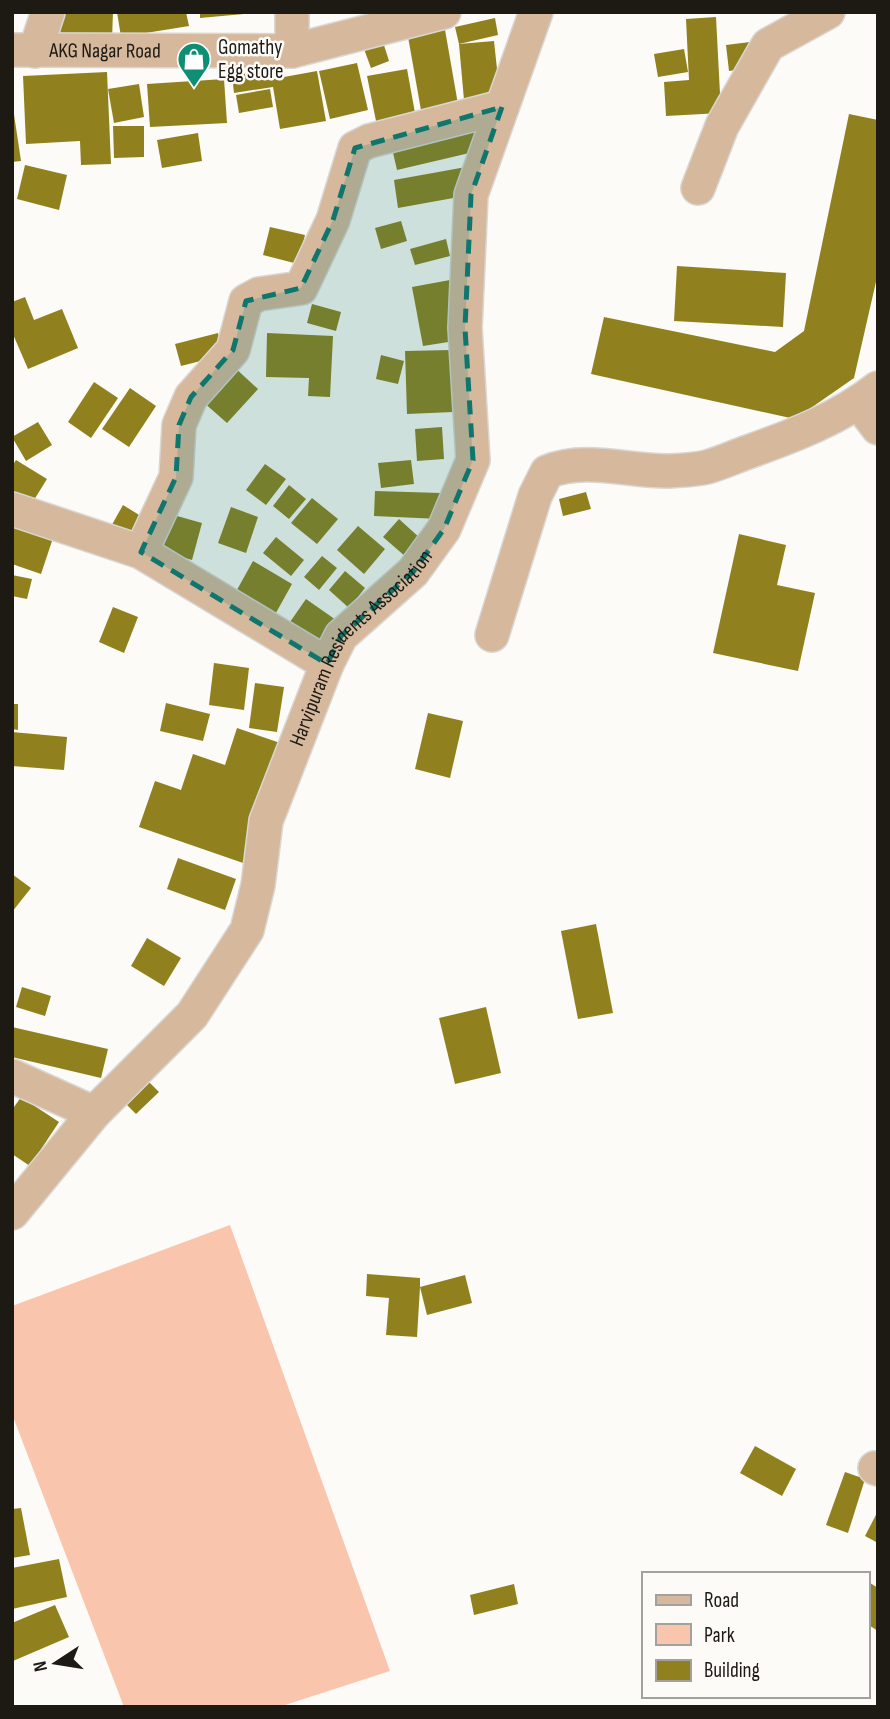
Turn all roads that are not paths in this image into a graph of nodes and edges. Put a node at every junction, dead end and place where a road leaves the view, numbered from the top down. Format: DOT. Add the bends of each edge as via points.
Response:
graph roads {
  1 [pos="48,12"];
  2 [pos="292,12"];
  3 [pos="444,12"];
  4 [pos="536,12"];
  5 [pos="828,12"];
  6 [pos="24,50"];
  7 [pos="292,51"];
  8 [pos="502,107"];
  9 [pos="698,188"];
  10 [pos="872,407"];
  11 [pos="12,509"];
  12 [pos="141,552"];
  13 [pos="492,635"];
  14 [pos="327,664"];
  15 [pos="12,1076"];
  16 [pos="94,1113"];
  17 [pos="12,1213"];
  1 -- 6 [label="street"];
  2 -- 7 [label="street"];
  3 -- 7 [label="street, AKG Nagar Road"];
  4 -- 8 [label="street, Harvipuram Residents Association"];
  5 -- 9 [label="street" via="768,45 722,126"];
  6 -- 7 [label="street, AKG Nagar Road"];
  8 -- 12 [label="street" via="355,148 333,220 302,288 246,301 233,350 191,397 179,425 176,477"];
  8 -- 14 [label="street, Harvipuram Residents Association" via="471,195 465,328 473,460 444,528 414,572 341,636"];
  10 -- 13 [label="street" via="705,468 669,471 588,464 564,465 547,472 535,496"];
  11 -- 12 [label="street"];
  12 -- 14 [label="street"];
  14 -- 16 [label="street, Harvipuram Residents Association" via="266,821 247,930 192,1015"];
  15 -- 16 [label="street"];
  16 -- 17 [label="street, Harvipuram Residents Association"];
}
